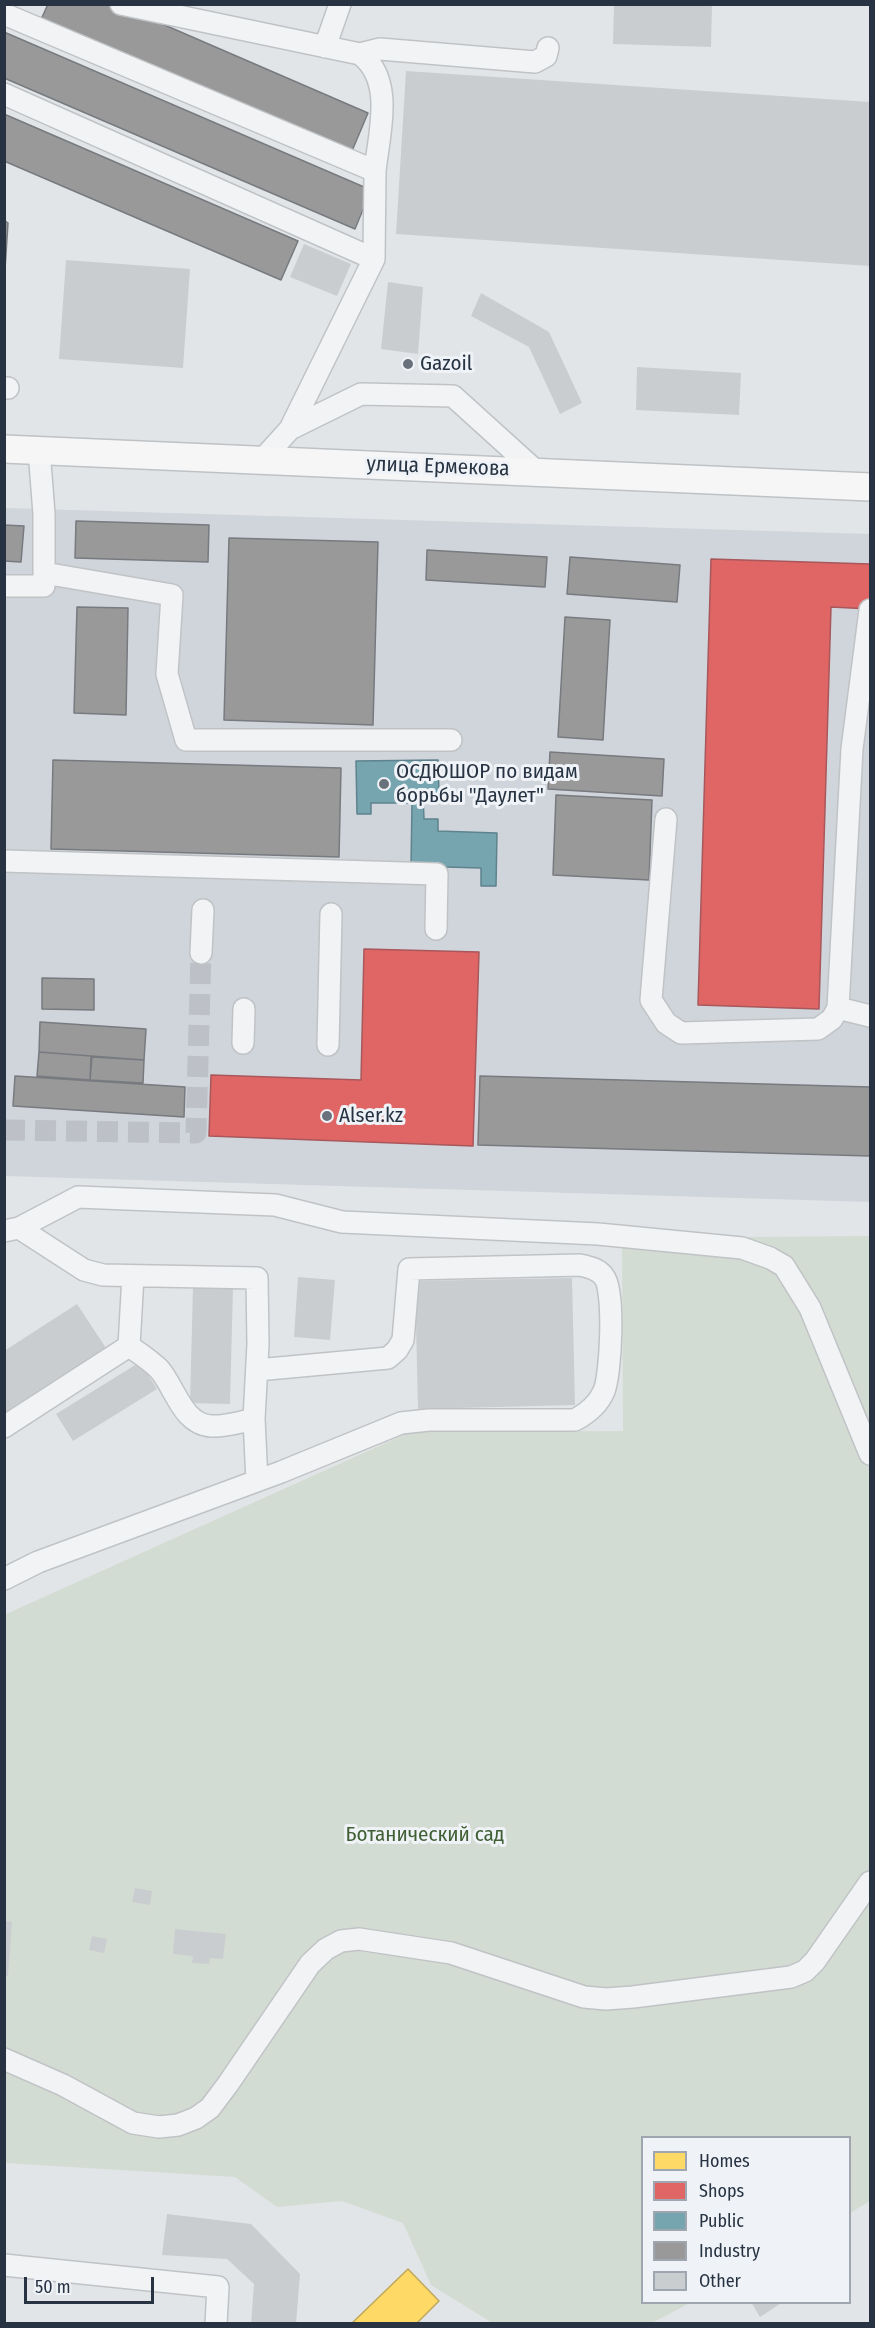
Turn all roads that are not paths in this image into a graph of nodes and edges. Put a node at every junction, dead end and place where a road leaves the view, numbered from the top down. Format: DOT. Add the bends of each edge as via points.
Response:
graph roads {
  1 [pos="121,4"];
  2 [pos="340,4"];
  3 [pos="4,14"];
  4 [pos="325,47"];
  5 [pos="548,48"];
  6 [pos="360,54"];
  7 [pos="4,94"];
  8 [pos="375,171"];
  9 [pos="374,259"];
  10 [pos="290,429"];
  11 [pos="4,449"];
  12 [pos="39,450"];
  13 [pos="262,460"];
  14 [pos="537,472"];
  15 [pos="870,487"];
  16 [pos="44,573"];
  17 [pos="4,586"];
  18 [pos="870,610"];
  19 [pos="451,740"];
  20 [pos="666,819"];
  21 [pos="4,861"];
  22 [pos="203,910"];
  23 [pos="331,914"];
  24 [pos="436,929"];
  25 [pos="201,953"];
  26 [pos="838,1008"];
  27 [pos="244,1009"];
  28 [pos="870,1016"];
  29 [pos="243,1043"];
  30 [pos="328,1045"];
  31 [pos="12,1229"];
  32 [pos="132,1276"];
  33 [pos="129,1346"];
  34 [pos="257,1370"];
  35 [pos="254,1419"];
  36 [pos="4,1427"];
  37 [pos="870,1454"];
  38 [pos="257,1481"];
  39 [pos="4,1579"];
  40 [pos="870,1882"];
  41 [pos="4,2059"];
  42 [pos="4,2265"];
  43 [pos="216,2324"];
  1 -- 4 [label="lane"];
  2 -- 4 [label="lane"];
  3 -- 8 [label="lane"];
  4 -- 6 [label="lane"];
  5 -- 6 [label="lane" via="546,56 535,62 380,49"];
  6 -- 8 [label="lane" via="371,62 383,100"];
  7 -- 9 [label="lane"];
  8 -- 9 [label="lane"];
  9 -- 10 [label="lane"];
  10 -- 13 [label="lane"];
  10 -- 14 [label="lane" via="361,394 453,396"];
  11 -- 12 [label="main road, улица Ермекова"];
  12 -- 13 [label="main road, улица Ермекова"];
  12 -- 16 [label="lane"];
  13 -- 14 [label="main road, улица Ермекова"];
  14 -- 15 [label="main road, улица Ермекова"];
  16 -- 17 [label="lane" via="44,586"];
  16 -- 19 [label="lane" via="172,595 167,674 186,740"];
  18 -- 26 [label="lane" via="852,749"];
  20 -- 26 [label="lane" via="651,1000 666,1023 681,1033 818,1029 832,1019"];
  21 -- 24 [label="lane" via="437,874"];
  22 -- 25 [label="lane"];
  23 -- 30 [label="lane"];
  26 -- 28 [label="lane"];
  27 -- 29 [label="lane"];
  31 -- 32 [label="lane" via="84,1270"];
  31 -- 37 [label="lane" via="78,1197 275,1204 342,1222 598,1234 742,1248 784,1266 810,1308"];
  32 -- 33 [label="lane"];
  32 -- 34 [label="lane" via="257,1278"];
  33 -- 35 [label="lane" via="160,1370 186,1411 202,1424 226,1425"];
  33 -- 36 [label="lane"];
  34 -- 35 [label="lane"];
  34 -- 38 [label="lane" via="388,1358 403,1340 408,1269 580,1265 597,1270 605,1277 609,1290 606,1382 600,1398 587,1414 575,1420 401,1423"];
  35 -- 38 [label="lane"];
  38 -- 39 [label="lane" via="38,1562"];
  40 -- 41 [label="lane" via="806,1971 791,1977 633,1997 584,1997 451,1953 359,1939 341,1941 326,1948 310,1964 210,2108 178,2125 133,2123"];
  42 -- 43 [label="lane" via="218,2287"];
}
